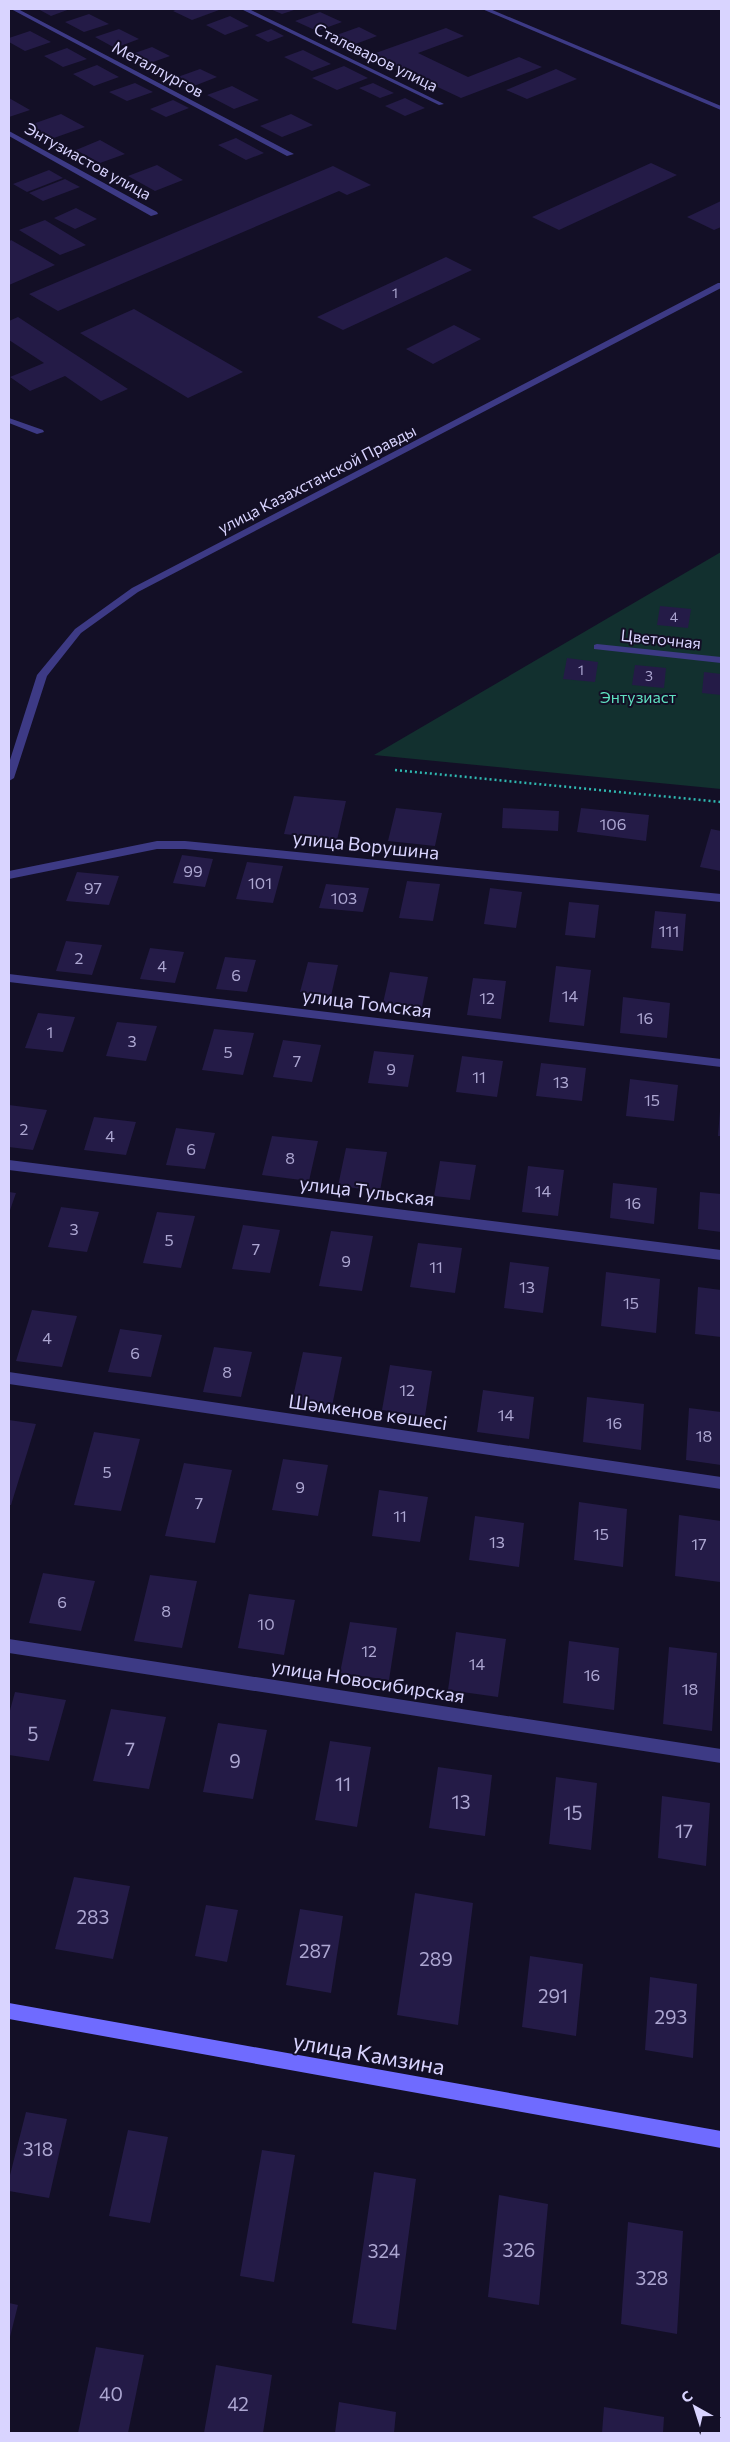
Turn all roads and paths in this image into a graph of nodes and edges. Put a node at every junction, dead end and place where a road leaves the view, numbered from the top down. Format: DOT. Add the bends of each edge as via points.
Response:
graph roads {
  1 [pos="14,9"];
  2 [pos="244,9"];
  3 [pos="485,9"];
  4 [pos="441,104"];
  5 [pos="721,108"];
  6 [pos="9,132"];
  7 [pos="290,154"];
  8 [pos="154,214"];
  9 [pos="721,285"];
  10 [pos="9,420"];
  11 [pos="40,432"];
  12 [pos="597,647"];
  13 [pos="721,660"];
  14 [pos="395,770"];
  15 [pos="9,778"];
  16 [pos="721,802"];
  17 [pos="9,875"];
  18 [pos="721,898"];
  19 [pos="9,978"];
  20 [pos="721,1063"];
  21 [pos="9,1165"];
  22 [pos="721,1255"];
  23 [pos="9,1378"];
  24 [pos="721,1483"];
  25 [pos="9,1646"];
  26 [pos="721,1756"];
  27 [pos="9,2011"];
  28 [pos="721,2140"];
  1 -- 7 [label="street, Металлургов"];
  2 -- 4 [label="street, Сталеваров улица"];
  3 -- 5 [label="street"];
  6 -- 8 [label="street, Энтузиастов улица"];
  9 -- 15 [label="street, улица Казахстанской Правды" via="136,590 78,630 42,675"];
  10 -- 11 [label="street"];
  12 -- 13 [label="street, Цветочная"];
  14 -- 16 [label="path"];
  17 -- 18 [label="street, улица Ворушина" via="157,845 185,844"];
  19 -- 20 [label="street, улица Томская"];
  21 -- 22 [label="street, улица Тульская"];
  23 -- 24 [label="street, Шәмкенов көшесі"];
  25 -- 26 [label="street, улица Новосибирская"];
  27 -- 28 [label="main road, улица Камзина"];
}
